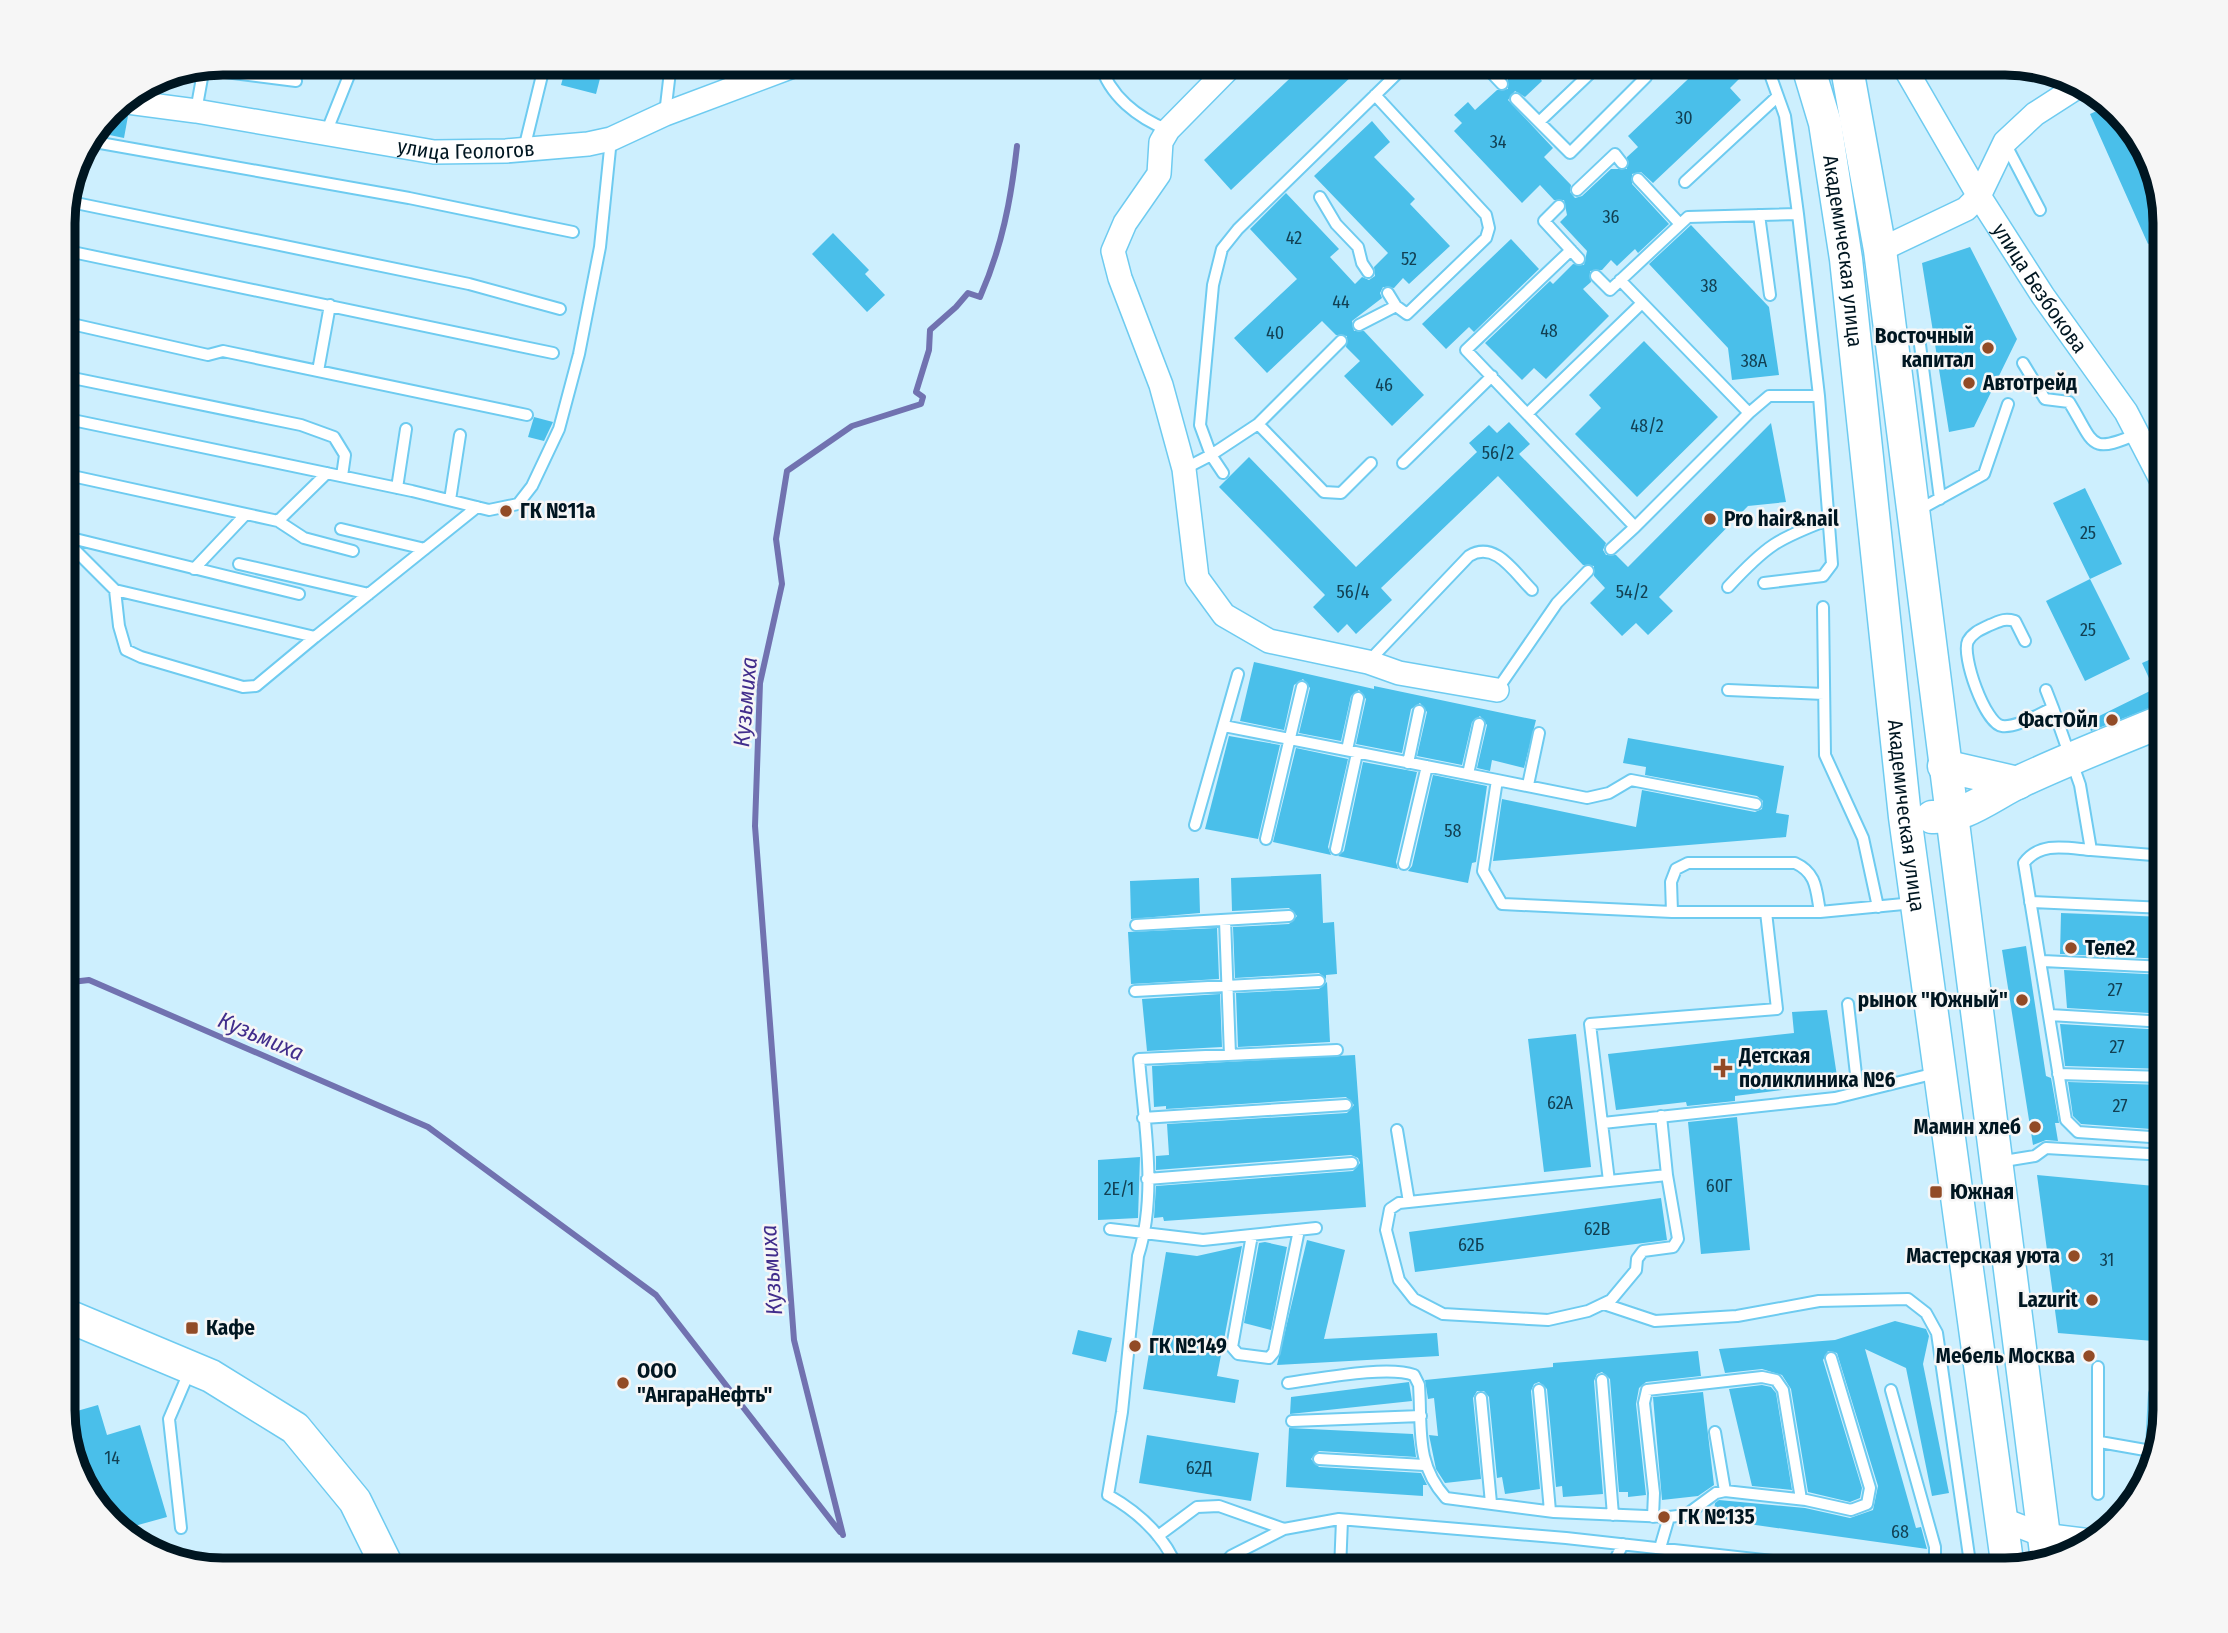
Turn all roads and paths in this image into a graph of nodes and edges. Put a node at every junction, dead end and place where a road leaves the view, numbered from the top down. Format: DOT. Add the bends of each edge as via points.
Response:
graph roads {
  1 [pos="1222,75"];
  2 [pos="1395,75"];
  3 [pos="1494,75"];
  4 [pos="1588,75"];
  5 [pos="1647,75"];
  6 [pos="1770,75"];
  7 [pos="1811,75"];
  8 [pos="1848,75"];
  9 [pos="1909,75"];
  10 [pos="260,76"];
  11 [pos="349,76"];
  12 [pos="542,76"];
  13 [pos="670,76"];
  14 [pos="767,76"];
  15 [pos="1104,76"];
  16 [pos="201,77"];
  17 [pos="296,81"];
  18 [pos="1502,84"];
  19 [pos="2070,91"];
  20 [pos="1375,95"];
  21 [pos="1777,97"];
  22 [pos="1517,99"];
  23 [pos="137,103"];
  24 [pos="195,111"];
  25 [pos="665,114"];
  26 [pos="1539,122"];
  27 [pos="1168,130"];
  28 [pos="326,133"];
  29 [pos="611,139"];
  30 [pos="2005,142"];
  31 [pos="99,143"];
  32 [pos="524,149"];
  33 [pos="1622,163"];
  34 [pos="1638,179"];
  35 [pos="1685,182"];
  36 [pos="1577,190"];
  37 [pos="1979,196"];
  38 [pos="1320,197"];
  39 [pos="77,204"];
  40 [pos="1559,206"];
  41 [pos="2040,210"];
  42 [pos="1798,214"];
  43 [pos="1759,215"];
  44 [pos="1679,224"];
  45 [pos="573,232"];
  46 [pos="1880,250"];
  47 [pos="76,253"];
  48 [pos="1368,272"];
  49 [pos="1596,276"];
  50 [pos="1620,280"];
  51 [pos="1388,293"];
  52 [pos="1770,295"];
  53 [pos="1642,304"];
  54 [pos="330,305"];
  55 [pos="1396,306"];
  56 [pos="560,309"];
  57 [pos="76,325"];
  58 [pos="1359,325"];
  59 [pos="1919,337"];
  60 [pos="1340,341"];
  61 [pos="553,353"];
  62 [pos="2023,363"];
  63 [pos="318,371"];
  64 [pos="1492,376"];
  65 [pos="76,379"];
  66 [pos="1819,396"];
  67 [pos="2008,404"];
  68 [pos="1749,413"];
  69 [pos="1528,414"];
  70 [pos="527,415"];
  71 [pos="76,421"];
  72 [pos="1258,424"];
  73 [pos="406,429"];
  74 [pos="2137,434"];
  75 [pos="460,435"];
  76 [pos="1211,456"];
  77 [pos="1370,463"];
  78 [pos="1403,463"];
  79 [pos="2153,464"];
  80 [pos="1184,469"];
  81 [pos="327,472"];
  82 [pos="1223,473"];
  83 [pos="342,476"];
  84 [pos="76,477"];
  85 [pos="397,488"];
  86 [pos="1940,499"];
  87 [pos="450,500"];
  88 [pos="477,507"];
  89 [pos="1912,514"];
  90 [pos="246,515"];
  91 [pos="1830,519"];
  92 [pos="278,521"];
  93 [pos="1634,527"];
  94 [pos="341,529"];
  95 [pos="76,540"];
  96 [pos="425,549"];
  97 [pos="1611,549"];
  98 [pos="76,550"];
  99 [pos="353,551"];
  100 [pos="239,564"];
  101 [pos="194,569"];
  102 [pos="1588,571"];
  103 [pos="1764,583"];
  104 [pos="1728,587"];
  105 [pos="115,590"];
  106 [pos="1532,590"];
  107 [pos="299,594"];
  108 [pos="369,594"];
  109 [pos="1823,607"];
  110 [pos="315,637"];
  111 [pos="2025,641"];
  112 [pos="1368,662"];
  113 [pos="1238,674"];
  114 [pos="1302,687"];
  115 [pos="1497,690"];
  116 [pos="1728,690"];
  117 [pos="2046,690"];
  118 [pos="1824,694"];
  119 [pos="1358,698"];
  120 [pos="2053,708"];
  121 [pos="1419,711"];
  122 [pos="1479,724"];
  123 [pos="2153,725"];
  124 [pos="1224,726"];
  125 [pos="1539,733"];
  126 [pos="1288,739"];
  127 [pos="1352,751"];
  128 [pos="2072,759"];
  129 [pos="1408,763"];
  130 [pos="1427,766"];
  131 [pos="1944,766"];
  132 [pos="1468,774"];
  133 [pos="1497,780"];
  134 [pos="2018,783"];
  135 [pos="1528,785"];
  136 [pos="1756,804"];
  137 [pos="1905,817"];
  138 [pos="1951,817"];
  139 [pos="1195,825"];
  140 [pos="1266,839"];
  141 [pos="1336,849"];
  142 [pos="2091,850"];
  143 [pos="2153,855"];
  144 [pos="1404,864"];
  145 [pos="2030,902"];
  146 [pos="1917,903"];
  147 [pos="1878,906"];
  148 [pos="1963,906"];
  149 [pos="2153,907"];
  150 [pos="1672,912"];
  151 [pos="1766,912"];
  152 [pos="1821,912"];
  153 [pos="1289,916"];
  154 [pos="1224,920"];
  155 [pos="1136,925"];
  156 [pos="2043,961"];
  157 [pos="2153,966"];
  158 [pos="1319,981"];
  159 [pos="1227,986"];
  160 [pos="1135,992"];
  161 [pos="1848,1004"];
  162 [pos="2050,1015"];
  163 [pos="2153,1021"];
  164 [pos="1337,1050"];
  165 [pos="1230,1055"];
  166 [pos="1939,1072"];
  167 [pos="2058,1074"];
  168 [pos="2153,1077"];
  169 [pos="1858,1092"];
  170 [pos="1346,1105"];
  171 [pos="1661,1116"];
  172 [pos="1143,1118"];
  173 [pos="1602,1123"];
  174 [pos="1397,1130"];
  175 [pos="2153,1137"];
  176 [pos="2153,1154"];
  177 [pos="1352,1163"];
  178 [pos="1996,1163"];
  179 [pos="1667,1175"];
  180 [pos="1147,1179"];
  181 [pos="1609,1181"];
  182 [pos="1409,1202"];
  183 [pos="1316,1228"];
  184 [pos="1110,1229"];
  185 [pos="1299,1230"];
  186 [pos="1252,1235"];
  187 [pos="1145,1236"];
  188 [pos="1604,1304"];
  189 [pos="76,1319"];
  190 [pos="1831,1359"];
  191 [pos="2098,1367"];
  192 [pos="191,1368"];
  193 [pos="1602,1380"];
  194 [pos="1288,1383"];
  195 [pos="1539,1390"];
  196 [pos="1891,1390"];
  197 [pos="1481,1398"];
  198 [pos="1421,1416"];
  199 [pos="1292,1421"];
  200 [pos="1715,1432"];
  201 [pos="2100,1442"];
  202 [pos="2148,1449"];
  203 [pos="1319,1459"];
  204 [pos="1424,1465"];
  205 [pos="1725,1491"];
  206 [pos="2098,1494"];
  207 [pos="1801,1499"];
  208 [pos="1491,1503"];
  209 [pos="1550,1511"];
  210 [pos="1613,1515"];
  211 [pos="1653,1517"];
  212 [pos="1669,1517"];
  213 [pos="2001,1519"];
  214 [pos="1342,1520"];
  215 [pos="181,1528"];
  216 [pos="1284,1529"];
  217 [pos="1158,1536"];
  218 [pos="1623,1544"];
  219 [pos="2062,1545"];
  220 [pos="1660,1548"];
  221 [pos="2045,1548"];
  222 [pos="1735,1556"];
  223 [pos="383,1558"];
  224 [pos="1173,1558"];
  225 [pos="1229,1558"];
  226 [pos="1340,1558"];
  227 [pos="1616,1558"];
  228 [pos="1741,1558"];
  229 [pos="1935,1558"];
  230 [pos="1969,1558"];
  231 [pos="2006,1558"];
  1 -- 27 [label="street"];
  2 -- 20 [label="lane"];
  3 -- 18 [label="lane"];
  4 -- 26 [label="lane"];
  5 -- 26 [label="lane" via="1570,153"];
  6 -- 21 [label="lane"];
  7 -- 137 [label="main road, Академическая улица" via="1825,123 1846,259"];
  8 -- 46 [label="main road"];
  9 -- 37 [label="street, улица Безбокова"];
  10 -- 17 [label="lane"];
  11 -- 28 [label="lane"];
  12 -- 32 [label="lane"];
  13 -- 25 [label="lane"];
  14 -- 25 [label="street, улица Геологов"];
  15 -- 27 [label="lane" via="1115,94 1147,122"];
  16 -- 24 [label="lane"];
  19 -- 30 [label="street" via="2035,114"];
  20 -- 55 [label="lane" via="1486,215 1489,228 1486,239 1413,310 1407,314"];
  20 -- 76 [label="lane" via="1222,248 1213,285 1200,425"];
  21 -- 35 [label="lane"];
  21 -- 42 [label="lane" via="1785,116"];
  22 -- 26 [label="lane"];
  23 -- 24 [label="street, улица Геологов"];
  24 -- 28 [label="street, улица Геологов"];
  25 -- 29 [label="street, улица Геологов"];
  27 -- 80 [label="street" via="1161,142 1158,174 1125,223 1113,251 1161,385"];
  28 -- 32 [label="street, улица Геологов" via="435,152"];
  29 -- 32 [label="street, улица Геологов"];
  29 -- 88 [label="lane" via="600,247 559,429 532,486 518,504 489,510"];
  30 -- 37 [label="street"];
  30 -- 41 [label="lane"];
  31 -- 45 [label="lane"];
  33 -- 36 [label="lane" via="1615,154"];
  34 -- 44 [label="lane"];
  37 -- 46 [label="street" via="1966,209"];
  37 -- 74 [label="street, улица Безбокова"];
  38 -- 48 [label="lane" via="1336,224 1358,247"];
  39 -- 56 [label="lane" via="469,284"];
  40 -- 64 [label="lane" via="1544,221 1575,254 1466,350"];
  42 -- 43 [label="lane"];
  42 -- 66 [label="lane"];
  43 -- 44 [label="lane" via="1688,217"];
  43 -- 52 [label="lane"];
  44 -- 50 [label="lane"];
  46 -- 89 [label="main road"];
  47 -- 54 [label="lane"];
  49 -- 50 [label="lane" via="1610,290"];
  50 -- 53 [label="lane"];
  51 -- 55 [label="lane"];
  53 -- 68 [label="lane"];
  53 -- 69 [label="lane"];
  54 -- 61 [label="lane"];
  54 -- 63 [label="lane"];
  55 -- 58 [label="lane"];
  57 -- 63 [label="lane" via="208,355 223,351"];
  59 -- 86 [label="lane"];
  60 -- 72 [label="lane"];
  62 -- 74 [label="lane" via="2045,399 2069,402 2100,447"];
  63 -- 70 [label="lane"];
  64 -- 69 [label="lane"];
  64 -- 78 [label="lane"];
  65 -- 83 [label="lane" via="301,425 334,437 345,454"];
  66 -- 68 [label="lane" via="1769,396"];
  66 -- 91 [label="lane"];
  67 -- 86 [label="lane" via="1984,474"];
  68 -- 93 [label="lane"];
  69 -- 93 [label="lane"];
  71 -- 81 [label="lane"];
  72 -- 76 [label="lane"];
  72 -- 77 [label="lane" via="1324,492 1341,493"];
  73 -- 85 [label="lane"];
  74 -- 79 [label="street, улица Безбокова"];
  75 -- 87 [label="lane"];
  76 -- 80 [label="lane"];
  76 -- 82 [label="lane"];
  80 -- 112 [label="street" via="1197,579 1224,615 1269,641"];
  81 -- 83 [label="lane"];
  81 -- 92 [label="lane"];
  83 -- 85 [label="lane"];
  84 -- 90 [label="lane"];
  85 -- 87 [label="lane"];
  86 -- 89 [label="lane"];
  87 -- 88 [label="lane"];
  88 -- 96 [label="lane"];
  89 -- 131 [label="main road"];
  90 -- 92 [label="lane"];
  90 -- 101 [label="lane"];
  91 -- 103 [label="lane" via="1832,564 1823,576"];
  91 -- 104 [label="lane" via="1781,538"];
  92 -- 99 [label="lane" via="304,538"];
  93 -- 97 [label="lane"];
  94 -- 96 [label="lane"];
  95 -- 101 [label="lane"];
  96 -- 108 [label="lane"];
  98 -- 105 [label="lane"];
  100 -- 108 [label="lane"];
  101 -- 107 [label="lane"];
  102 -- 115 [label="lane" via="1557,603"];
  105 -- 110 [label="lane"];
  105 -- 110 [label="lane" via="126,650 243,687 256,686"];
  106 -- 112 [label="lane" via="1493,551 1481,549 1469,556"];
  108 -- 110 [label="lane"];
  109 -- 118 [label="lane"];
  111 -- 120 [label="lane" via="2015,621 2004,618 1974,633 1968,641 1965,653 1987,716 2005,727"];
  112 -- 115 [label="street" via="1399,673"];
  113 -- 124 [label="lane"];
  114 -- 126 [label="lane"];
  116 -- 118 [label="lane"];
  117 -- 120 [label="lane"];
  118 -- 147 [label="lane" via="1825,755 1863,838"];
  119 -- 127 [label="lane"];
  120 -- 128 [label="lane"];
  121 -- 129 [label="lane"];
  122 -- 132 [label="lane"];
  123 -- 128 [label="main road"];
  124 -- 126 [label="lane"];
  124 -- 139 [label="lane"];
  125 -- 135 [label="lane"];
  126 -- 127 [label="lane"];
  126 -- 140 [label="lane"];
  127 -- 129 [label="lane"];
  127 -- 141 [label="lane"];
  128 -- 134 [label="main road"];
  128 -- 142 [label="lane"];
  129 -- 130 [label="lane"];
  130 -- 132 [label="lane"];
  130 -- 144 [label="lane"];
  131 -- 134 [label="main road"];
  131 -- 138 [label="main road"];
  132 -- 133 [label="lane"];
  133 -- 135 [label="lane"];
  133 -- 150 [label="lane" via="1483,872 1502,904"];
  134 -- 138 [label="main road"];
  135 -- 136 [label="lane" via="1587,798 1609,793 1631,779"];
  137 -- 138 [label="main road"];
  137 -- 146 [label="main road, Академическая улица"];
  138 -- 148 [label="main road"];
  142 -- 143 [label="lane"];
  142 -- 145 [label="lane" via="2050,847 2031,853 2024,863"];
  145 -- 149 [label="lane"];
  145 -- 156 [label="lane"];
  146 -- 147 [label="lane"];
  146 -- 148 [label="main road"];
  146 -- 166 [label="main road, Академическая улица"];
  147 -- 152 [label="lane"];
  148 -- 178 [label="main road"];
  150 -- 151 [label="lane"];
  150 -- 152 [label="lane" via="1671,882 1676,869 1688,863 1796,863 1814,878"];
  151 -- 152 [label="lane"];
  151 -- 173 [label="lane" via="1777,1009 1590,1024"];
  153 -- 154 [label="lane"];
  154 -- 155 [label="lane"];
  154 -- 159 [label="lane"];
  156 -- 157 [label="lane"];
  156 -- 162 [label="lane"];
  158 -- 159 [label="lane"];
  159 -- 160 [label="lane"];
  159 -- 165 [label="lane"];
  161 -- 169 [label="lane"];
  162 -- 163 [label="lane"];
  162 -- 167 [label="lane"];
  164 -- 165 [label="lane"];
  165 -- 172 [label="lane" via="1139,1059"];
  166 -- 169 [label="lane"];
  166 -- 213 [label="main road, Академическая улица"];
  167 -- 168 [label="lane"];
  167 -- 175 [label="lane" via="2066,1120 2078,1132"];
  169 -- 171 [label="lane"];
  170 -- 172 [label="lane"];
  171 -- 173 [label="lane"];
  171 -- 179 [label="lane"];
  172 -- 180 [label="lane"];
  173 -- 181 [label="lane"];
  174 -- 182 [label="lane"];
  176 -- 178 [label="lane" via="2046,1148 2035,1156"];
  177 -- 180 [label="lane"];
  178 -- 221 [label="main road"];
  179 -- 181 [label="lane"];
  179 -- 188 [label="lane" via="1678,1239 1673,1247 1643,1251 1629,1280"];
  180 -- 187 [label="lane"];
  181 -- 182 [label="lane"];
  182 -- 188 [label="lane" via="1390,1209 1386,1230 1399,1280 1414,1299 1443,1314 1548,1320"];
  183 -- 185 [label="lane"];
  184 -- 187 [label="lane"];
  185 -- 186 [label="lane"];
  185 -- 186 [label="lane" via="1269,1358 1238,1354 1232,1347"];
  186 -- 187 [label="lane" via="1203,1240"];
  187 -- 217 [label="lane" via="1138,1256 1122,1412 1108,1495 1131,1508"];
  188 -- 230 [label="lane" via="1656,1321 1737,1316 1819,1301 1908,1299 1926,1312 1937,1333"];
  189 -- 192 [label="main road"];
  190 -- 207 [label="lane" via="1870,1488 1867,1504 1851,1510"];
  191 -- 201 [label="lane"];
  192 -- 215 [label="lane" via="169,1419"];
  192 -- 223 [label="main road" via="295,1428 355,1501"];
  193 -- 210 [label="lane"];
  194 -- 198 [label="lane" via="1404,1371 1414,1375 1419,1385"];
  195 -- 209 [label="lane"];
  196 -- 229 [label="lane"];
  197 -- 208 [label="lane"];
  198 -- 199 [label="lane"];
  198 -- 204 [label="lane"];
  200 -- 205 [label="lane"];
  201 -- 202 [label="lane"];
  201 -- 206 [label="lane"];
  203 -- 204 [label="lane"];
  204 -- 208 [label="lane" via="1446,1498"];
  205 -- 207 [label="lane"];
  205 -- 212 [label="lane" via="1686,1515"];
  207 -- 211 [label="lane" via="1783,1390 1776,1380 1762,1377 1670,1385 1647,1390 1644,1403"];
  208 -- 209 [label="lane"];
  209 -- 210 [label="lane"];
  210 -- 211 [label="lane"];
  211 -- 212 [label="lane"];
  212 -- 220 [label="lane"];
  213 -- 221 [label="street"];
  213 -- 231 [label="main road, Академическая улица"];
  214 -- 216 [label="lane"];
  214 -- 218 [label="lane"];
  214 -- 226 [label="lane"];
  216 -- 217 [label="lane" via="1219,1506 1198,1507"];
  216 -- 225 [label="lane"];
  217 -- 224 [label="lane"];
  218 -- 220 [label="lane"];
  218 -- 227 [label="lane"];
  219 -- 221 [label="street"];
  220 -- 222 [label="lane"];
  222 -- 228 [label="lane"];
}
